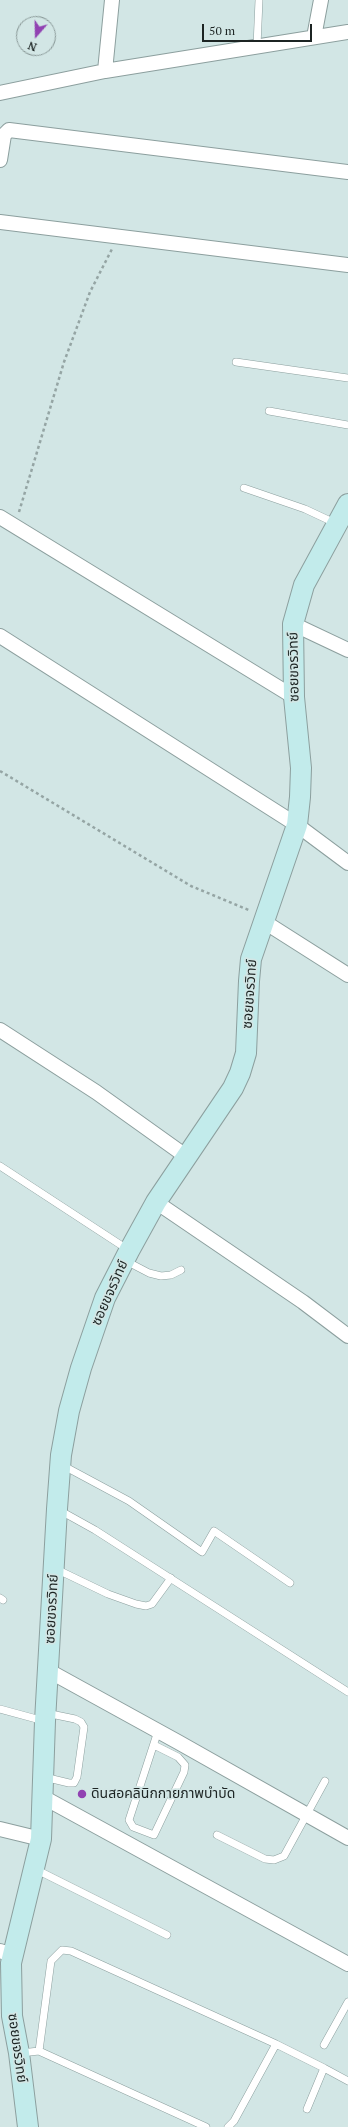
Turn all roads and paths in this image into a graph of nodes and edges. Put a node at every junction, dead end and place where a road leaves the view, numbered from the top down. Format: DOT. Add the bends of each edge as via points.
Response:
graph roads {
  1 [pos="112,0"];
  2 [pos="259,0"];
  3 [pos="321,0"];
  4 [pos="348,32"];
  5 [pos="314,37"];
  6 [pos="257,46"];
  7 [pos="104,71"];
  8 [pos="0,93"];
  9 [pos="0,160"];
  10 [pos="348,172"];
  11 [pos="0,222"];
  12 [pos="118,237"];
  13 [pos="348,265"];
  14 [pos="236,362"];
  15 [pos="348,378"];
  16 [pos="269,411"];
  17 [pos="348,425"];
  18 [pos="244,488"];
  19 [pos="348,504"];
  20 [pos="0,517"];
  21 [pos="337,524"];
  22 [pos="15,526"];
  23 [pos="294,624"];
  24 [pos="0,636"];
  25 [pos="348,650"];
  26 [pos="294,697"];
  27 [pos="0,771"];
  28 [pos="297,825"];
  29 [pos="348,862"];
  30 [pos="264,919"];
  31 [pos="348,975"];
  32 [pos="0,1030"];
  33 [pos="187,1157"];
  34 [pos="0,1166"];
  35 [pos="156,1202"];
  36 [pos="127,1256"];
  37 [pos="181,1270"];
  38 [pos="348,1336"];
  39 [pos="60,1464"];
  40 [pos="57,1509"];
  41 [pos="54,1568"];
  42 [pos="171,1578"];
  43 [pos="290,1583"];
  44 [pos="49,1672"];
  45 [pos="348,1692"];
  46 [pos="0,1709"];
  47 [pos="45,1717"];
  48 [pos="158,1731"];
  49 [pos="154,1745"];
  50 [pos="325,1780"];
  51 [pos="41,1786"];
  52 [pos="307,1814"];
  53 [pos="0,1829"];
  54 [pos="217,1835"];
  55 [pos="348,1838"];
  56 [pos="41,1839"];
  57 [pos="33,1868"];
  58 [pos="167,1935"];
  59 [pos="6,1953"];
  60 [pos="348,1964"];
  61 [pos="348,2002"];
  62 [pos="276,2044"];
  63 [pos="324,2045"];
  64 [pos="39,2051"];
  65 [pos="19,2053"];
  66 [pos="324,2068"];
  67 [pos="348,2081"];
  68 [pos="307,2109"];
  69 [pos="28,2127"];
  70 [pos="206,2127"];
  71 [pos="228,2127"];
  1 -- 7 [label="street"];
  2 -- 6 [label="lane"];
  3 -- 5 [label="street"];
  4 -- 5 [label="street"];
  5 -- 6 [label="street"];
  6 -- 7 [label="street"];
  7 -- 8 [label="street"];
  9 -- 10 [label="street" via="4,135 9,130"];
  11 -- 12 [label="street"];
  12 -- 13 [label="street"];
  12 -- 22 [label="path" via="90,292 64,362"];
  14 -- 15 [label="lane"];
  16 -- 17 [label="lane"];
  18 -- 21 [label="lane" via="305,509"];
  19 -- 21 [label="street, ซอยขจรวิทย์"];
  20 -- 22 [label="street"];
  21 -- 23 [label="street, ซอยขจรวิทย์" via="304,585"];
  22 -- 26 [label="street"];
  23 -- 25 [label="street"];
  23 -- 26 [label="street, ซอยขจรวิทย์"];
  24 -- 28 [label="street"];
  26 -- 28 [label="street, ซอยขจรวิทย์" via="301,768"];
  27 -- 30 [label="path" via="191,886"];
  28 -- 29 [label="street"];
  28 -- 30 [label="street, ซอยขจรวิทย์"];
  30 -- 31 [label="street"];
  30 -- 33 [label="street, ซอยขจรวิทย์" via="252,960 246,1053 240,1072 233,1088"];
  32 -- 33 [label="street" via="96,1092"];
  33 -- 35 [label="street, ซอยขจรวิทย์"];
  34 -- 36 [label="lane"];
  35 -- 36 [label="street, ซอยขจรวิทย์"];
  35 -- 38 [label="street" via="303,1302"];
  36 -- 37 [label="lane" via="149,1273 161,1276"];
  36 -- 39 [label="street, ซอยขจรวิทย์" via="105,1298 81,1368 69,1411"];
  39 -- 40 [label="street, ซอยขจรวิทย์"];
  39 -- 43 [label="lane" via="130,1501 202,1552 214,1531"];
  40 -- 41 [label="street, ซอยขจรวิทย์"];
  40 -- 42 [label="lane"];
  41 -- 42 [label="lane" via="108,1594 146,1606 152,1604"];
  41 -- 44 [label="street, ซอยขจรวิทย์"];
  42 -- 45 [label="lane"];
  44 -- 47 [label="street, ซอยขจรวิทย์"];
  44 -- 48 [label="street"];
  46 -- 47 [label="lane"];
  47 -- 51 [label="street, ซอยขจรวิทย์"];
  47 -- 51 [label="lane" via="75,1719 84,1727 74,1783"];
  48 -- 49 [label="lane"];
  48 -- 52 [label="street"];
  49 -- 49 [label="lane" via="129,1820 133,1827 154,1835 185,1765 178,1757"];
  50 -- 52 [label="lane"];
  51 -- 56 [label="street, ซอยขจรวิทย์"];
  51 -- 60 [label="street"];
  52 -- 54 [label="lane" via="284,1856 274,1860 265,1859"];
  52 -- 55 [label="street"];
  53 -- 56 [label="street"];
  56 -- 57 [label="street, ซอยขจรวิทย์"];
  57 -- 58 [label="lane"];
  57 -- 59 [label="street, ซอยขจรวิทย์"];
  59 -- 65 [label="street, ซอยขจรวิทย์" via="11,1963 12,2016"];
  61 -- 63 [label="lane"];
  62 -- 64 [label="lane" via="71,1950 62,1950 51,1961"];
  62 -- 66 [label="lane"];
  62 -- 71 [label="lane"];
  64 -- 65 [label="lane"];
  64 -- 70 [label="lane"];
  65 -- 69 [label="street, ซอยขจรวิทย์"];
  66 -- 67 [label="lane"];
  66 -- 68 [label="lane"];
}
